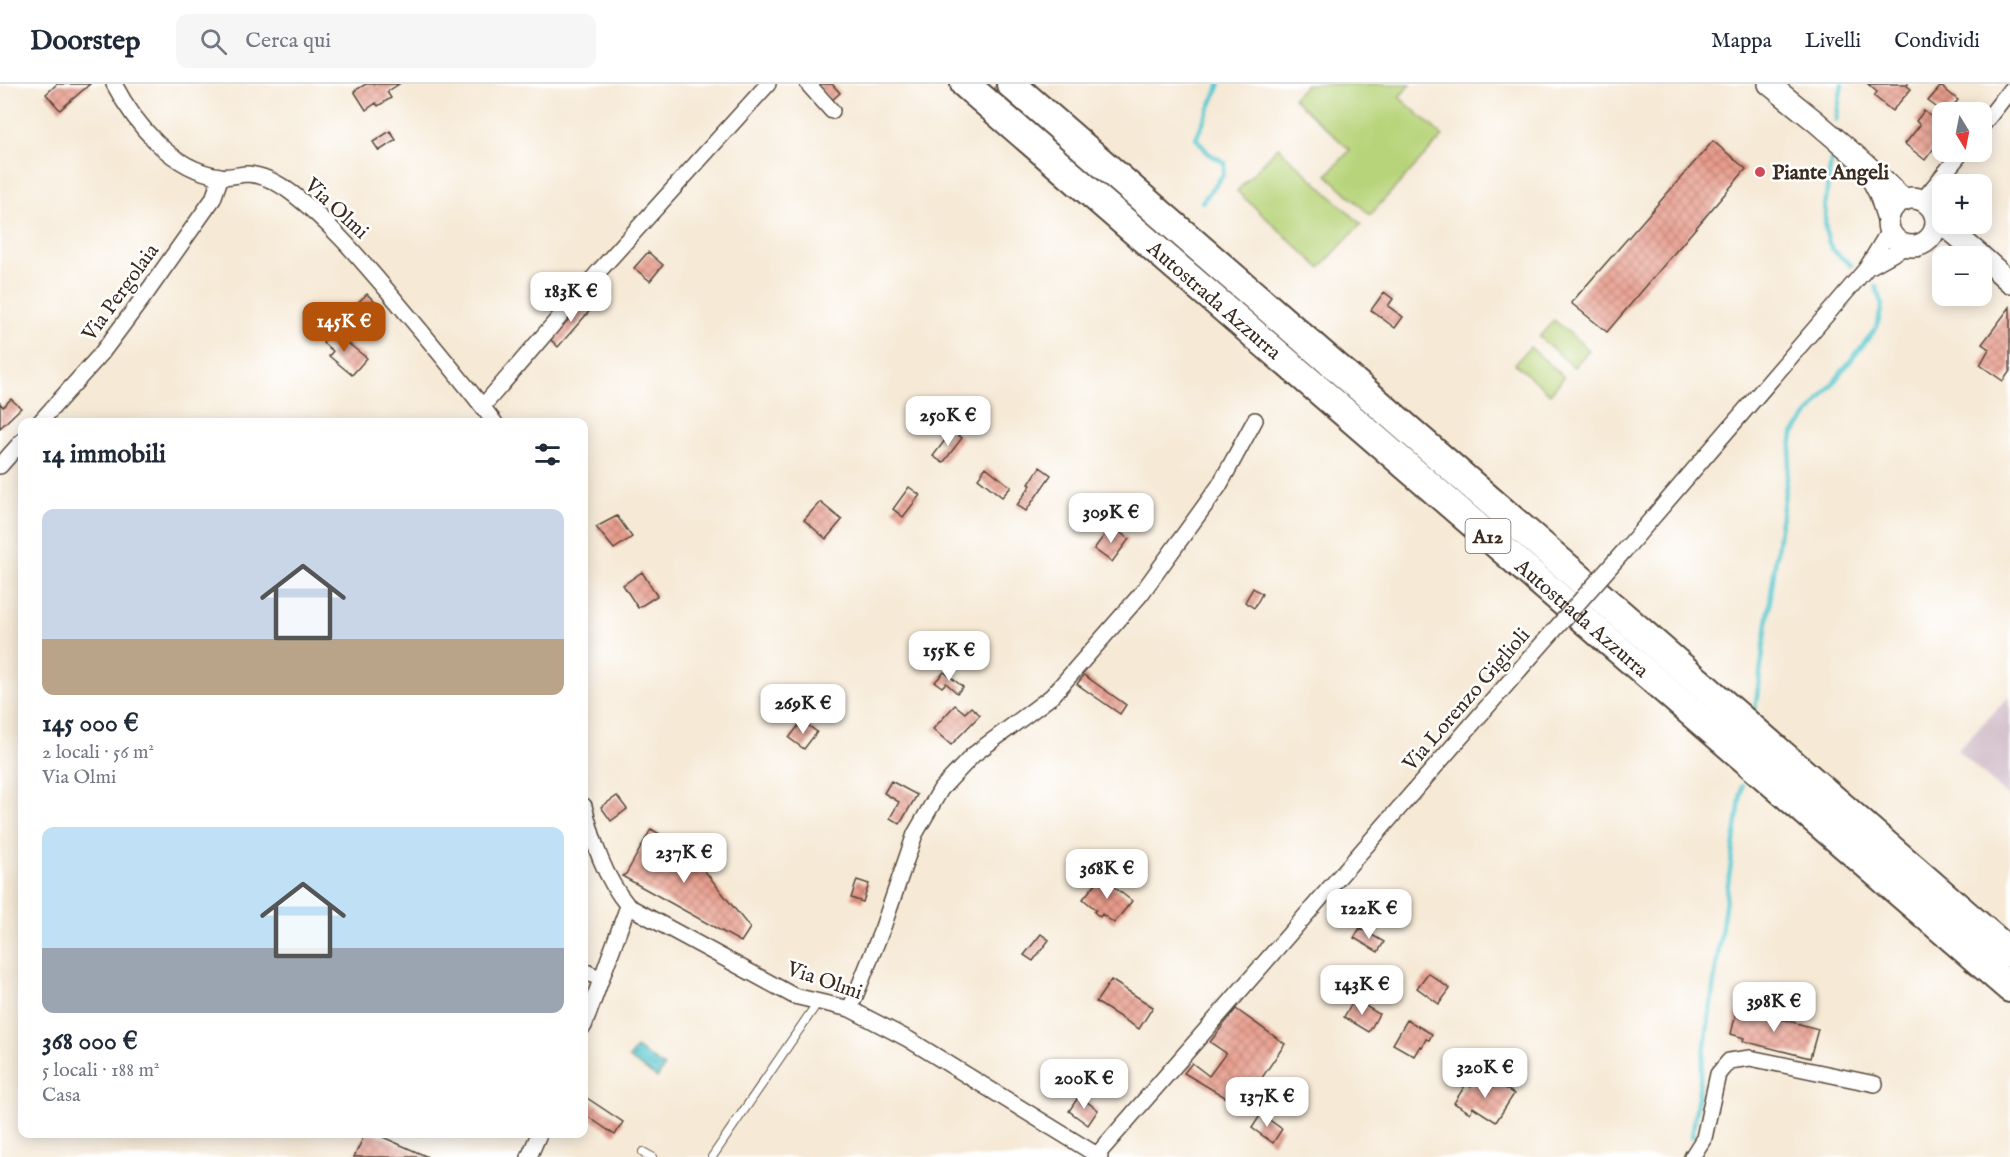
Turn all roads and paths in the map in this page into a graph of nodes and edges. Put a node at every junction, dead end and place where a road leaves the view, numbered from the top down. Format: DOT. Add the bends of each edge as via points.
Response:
graph roads {
  1 [pos="114,84"];
  2 [pos="768,84"];
  3 [pos="808,84"];
  4 [pos="965,84"];
  5 [pos="1011,84"];
  6 [pos="1773,86"];
  7 [pos="2010,90"];
  8 [pos="832,111"];
  9 [pos="1992,113"];
  10 [pos="1957,162"];
  11 [pos="1864,163"];
  12 [pos="221,177"];
  13 [pos="1929,213"];
  14 [pos="1889,225"];
  15 [pos="1928,240"];
  16 [pos="1907,246"];
  17 [pos="1948,246"];
  18 [pos="1967,246"];
  19 [pos="1992,267"];
  20 [pos="1866,269"];
  21 [pos="2010,282"];
  22 [pos="483,406"];
  23 [pos="43,418"];
  24 [pos="491,418"];
  25 [pos="1255,420"];
  26 [pos="18,446"];
  27 [pos="0,466"];
  28 [pos="588,821"];
  29 [pos="628,906"];
  30 [pos="2010,953"];
  31 [pos="588,973"];
  32 [pos="601,979"];
  33 [pos="2010,988"];
  34 [pos="818,1002"];
  35 [pos="850,1009"];
  36 [pos="588,1015"];
  37 [pos="1875,1084"];
  38 [pos="537,1138"];
  39 [pos="643,1152"];
  40 [pos="1098,1156"];
  41 [pos="529,1157"];
  42 [pos="652,1157"];
  43 [pos="712,1157"];
  44 [pos="1692,1157"];
  1 -- 12 [label="street, Via Olmi" via="134,119 170,154"];
  2 -- 22 [label="street"];
  3 -- 8 [label="street"];
  4 -- 33 [label="highway, Autostrada Azzurra / A12"];
  5 -- 30 [label="highway, Autostrada Azzurra / A12"];
  6 -- 11 [label="main road"];
  7 -- 9 [label="street"];
  10 -- 13 [label="street"];
  11 -- 13 [label="main road"];
  11 -- 14 [label="main road" via="1880,194"];
  12 -- 22 [label="street, Via Olmi" via="249,174 272,180 293,194 344,240"];
  12 -- 23 [label="street, Via Pergolaia" via="213,199 148,291 101,354"];
  13 -- 14 [label="main road" via="1894,207"];
  13 -- 15 [label="main road" via="1934,229"];
  13 -- 18 [label="main road"];
  14 -- 16 [label="main road" via="1893,237"];
  14 -- 20 [label="street, Via Lorenzo Giglioli"];
  15 -- 16 [label="main road"];
  15 -- 17 [label="main road"];
  16 -- 20 [label="street, Via Lorenzo Giglioli"];
  19 -- 21 [label="main road"];
  20 -- 40 [label="street, Via Lorenzo Giglioli, bridge"];
  22 -- 24 [label="street, Via Olmi"];
  25 -- 35 [label="street" via="1219,486 1134,602 1052,696 973,755 941,789 915,834"];
  26 -- 27 [label="street"];
  28 -- 29 [label="street, Via Olmi" via="595,848 616,891"];
  29 -- 32 [label="street"];
  29 -- 34 [label="street, Via Olmi" via="794,996"];
  31 -- 32 [label="street"];
  32 -- 36 [label="street"];
  34 -- 35 [label="street, Via Olmi"];
  34 -- 43 [label="lane"];
  35 -- 40 [label="street, Via Olmi" via="908,1038"];
  37 -- 44 [label="street" via="1750,1058 1729,1061 1718,1074 1704,1138"];
  38 -- 41 [label="street"];
  39 -- 42 [label="lane"];
}
